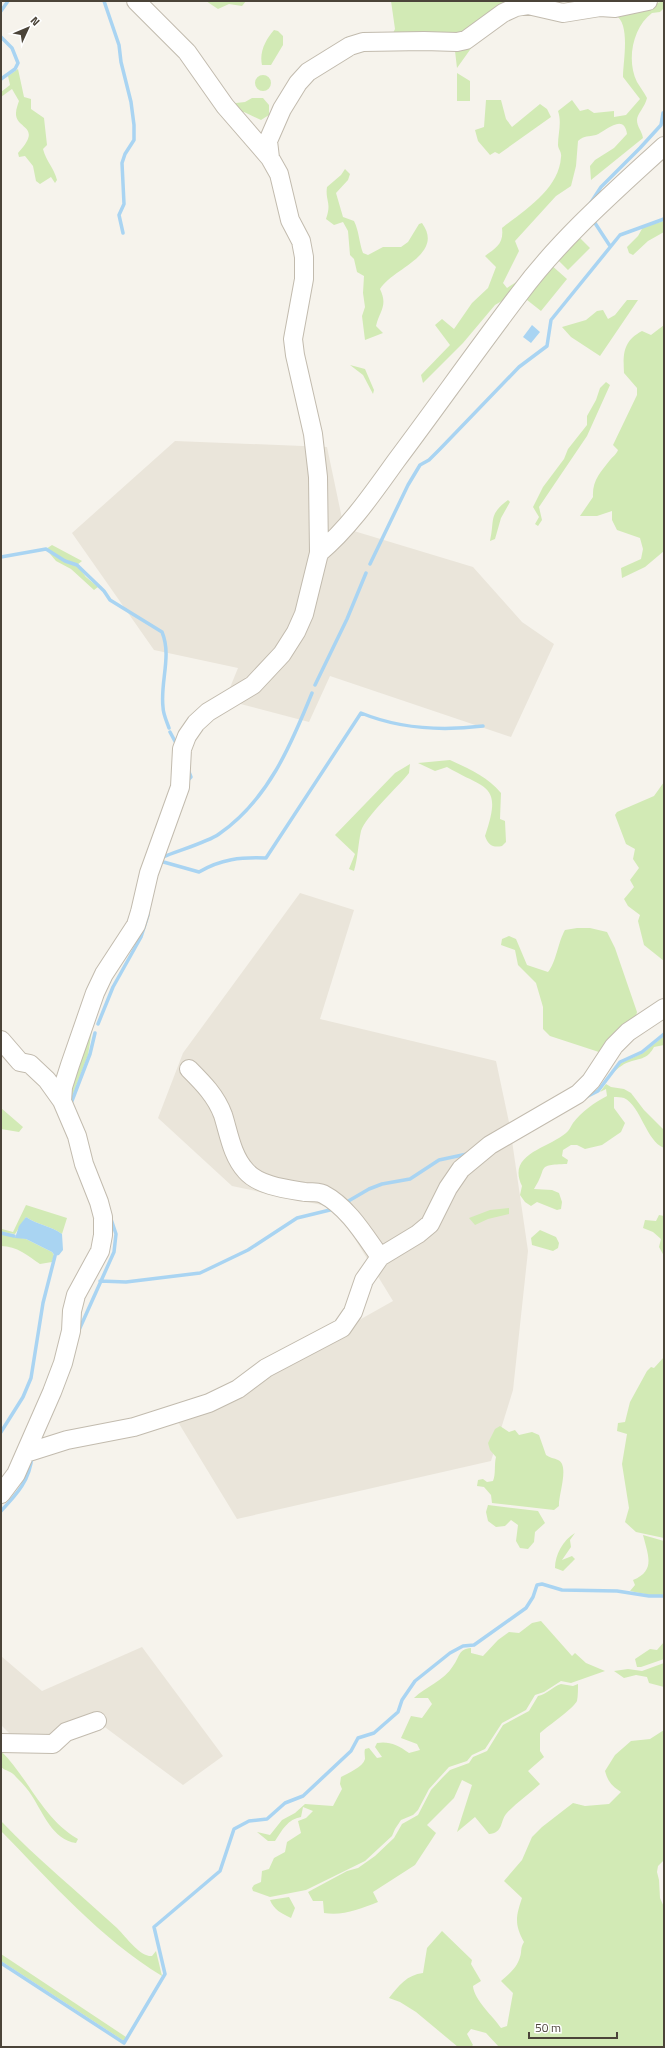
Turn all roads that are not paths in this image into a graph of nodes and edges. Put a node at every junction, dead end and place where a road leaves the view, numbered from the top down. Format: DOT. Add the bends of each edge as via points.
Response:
graph roads {
  1 [pos="136,1"];
  2 [pos="648,1"];
  3 [pos="664,146"];
  4 [pos="270,158"];
  5 [pos="318,553"];
  6 [pos="664,1008"];
  7 [pos="1,1040"];
  8 [pos="189,1069"];
  9 [pos="62,1101"];
  10 [pos="380,1257"];
  11 [pos="26,1453"];
  12 [pos="1,1494"];
  13 [pos="97,1721"];
  14 [pos="1,1743"];
  1 -- 4 [label="street" via="187,52 225,106"];
  2 -- 4 [label="street" via="616,8 600,7 563,13 528,5 503,13 466,40 458,42 363,42 350,46 308,72 298,83 282,109 268,141"];
  3 -- 5 [label="street" via="564,242 520,292 378,485 334,541"];
  4 -- 5 [label="street" via="279,174 286,209 301,242 304,257 301,301 293,339 294,354 313,434 318,477"];
  5 -- 9 [label="street" via="304,614 282,654 253,685 208,712 187,736 182,749 180,787 149,873 136,925 95,992 67,1072"];
  6 -- 10 [label="street" via="628,1032 614,1046 591,1081 578,1094 477,1154 448,1188 430,1224"];
  7 -- 9 [label="street" via="20,1062 30,1064 47,1080"];
  8 -- 10 [label="street" via="208,1088 215,1100 237,1157 246,1172 277,1188 322,1194 339,1206"];
  9 -- 11 [label="street" via="77,1136 84,1164 99,1202 103,1217 103,1235 100,1251 76,1295 63,1363"];
  10 -- 11 [label="street" via="364,1280 353,1312 342,1328 266,1368 238,1389 209,1403 155,1421 67,1440"];
  11 -- 12 [label="street" via="16,1474"];
  13 -- 14 [label="street" via="66,1732 53,1744"];
}
